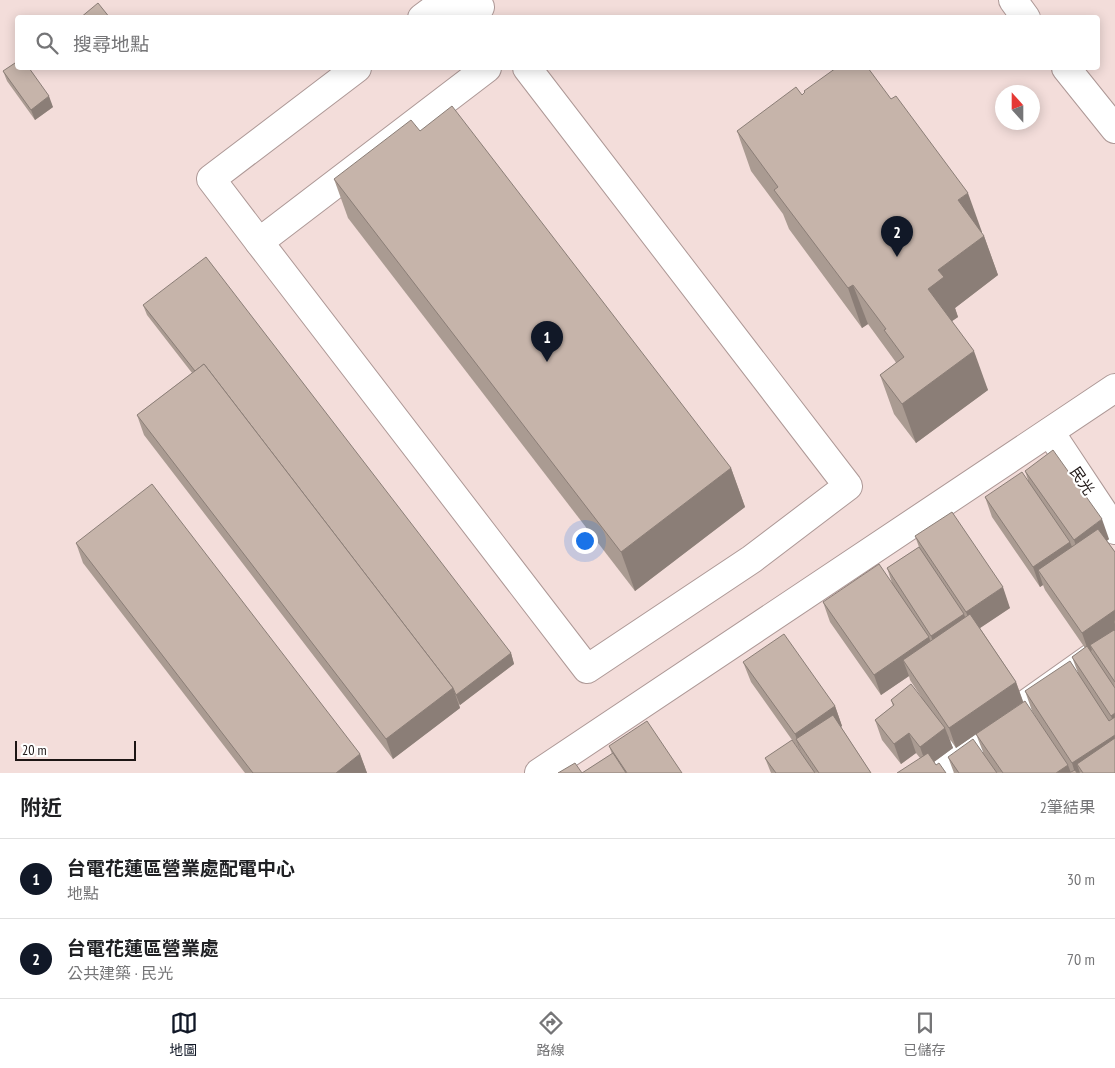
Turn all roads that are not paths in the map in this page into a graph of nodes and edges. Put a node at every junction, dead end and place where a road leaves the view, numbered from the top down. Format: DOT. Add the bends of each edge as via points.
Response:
graph roads {
  1 [pos="486,8"];
  2 [pos="426,15"];
  3 [pos="354,70"];
  4 [pos="484,70"];
  5 [pos="529,70"];
  6 [pos="1068,70"];
  7 [pos="1115,129"];
  8 [pos="259,242"];
  9 [pos="1115,388"];
  10 [pos="1050,432"];
  11 [pos="1115,530"];
  12 [pos="1115,641"];
  13 [pos="539,773"];
  14 [pos="929,773"];
  1 -- 2 [label="street" via="442,3"];
  3 -- 8 [label="street" via="211,179"];
  4 -- 8 [label="street"];
  5 -- 8 [label="street" via="848,486 752,559 587,669"];
  6 -- 7 [label="street"];
  9 -- 10 [label="street"];
  10 -- 11 [label="street, 民光"];
  10 -- 13 [label="street"];
  12 -- 14 [label="street"];
}
